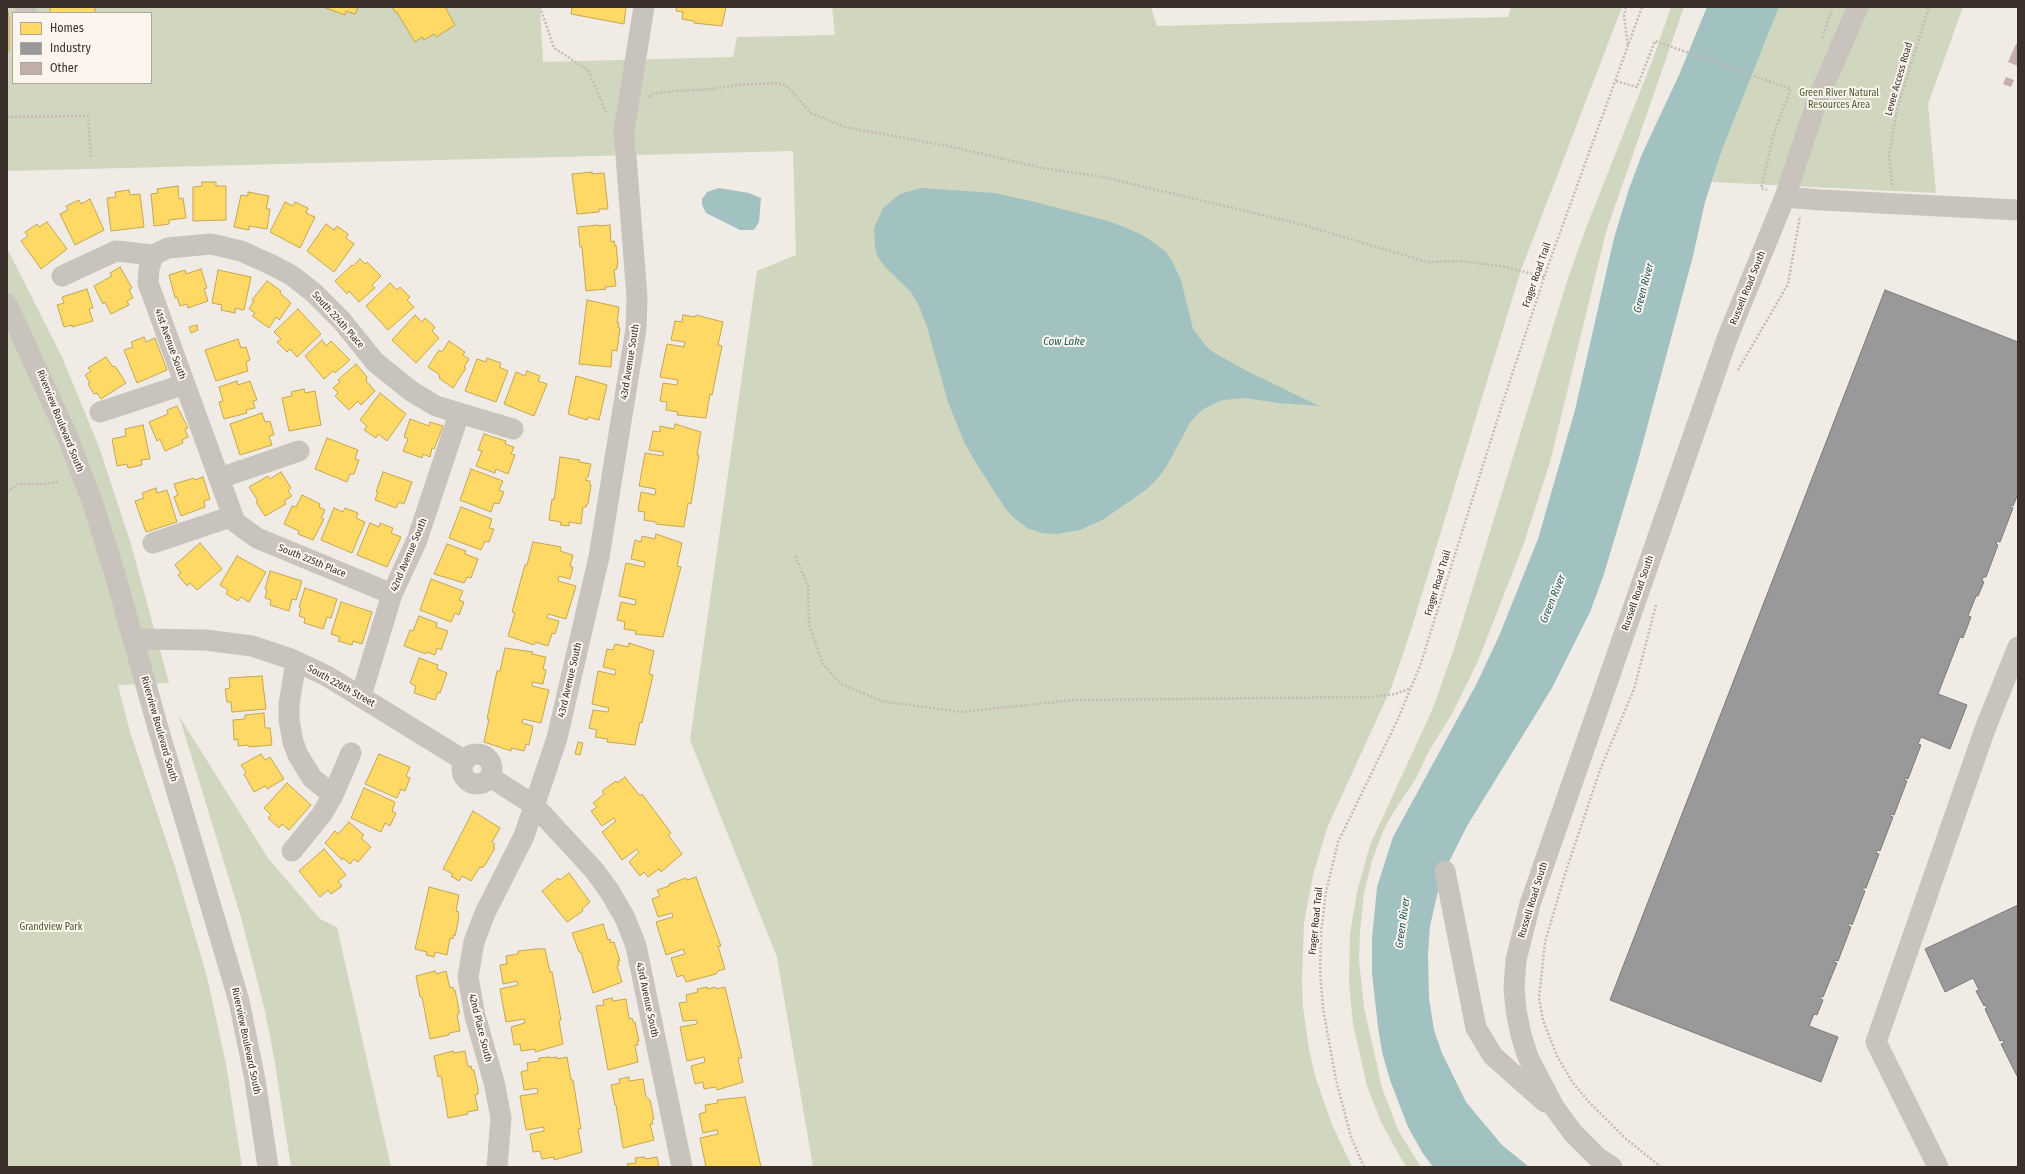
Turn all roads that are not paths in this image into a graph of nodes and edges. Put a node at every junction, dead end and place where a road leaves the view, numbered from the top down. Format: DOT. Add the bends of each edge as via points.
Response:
graph roads {
  1 [pos="644,7"];
  2 [pos="1858,7"];
  3 [pos="1786,195"];
  4 [pos="2018,210"];
  5 [pos="153,255"];
  6 [pos="62,276"];
  7 [pos="7,304"];
  8 [pos="185,384"];
  9 [pos="100,412"];
  10 [pos="460,414"];
  11 [pos="513,429"];
  12 [pos="299,451"];
  13 [pos="220,478"];
  14 [pos="234,519"];
  15 [pos="153,543"];
  16 [pos="392,594"];
  17 [pos="133,639"];
  18 [pos="2018,647"];
  19 [pos="296,662"];
  20 [pos="361,696"];
  21 [pos="351,752"];
  22 [pos="333,796"];
  23 [pos="534,805"];
  24 [pos="292,851"];
  25 [pos="1445,871"];
  26 [pos="1558,1113"];
  27 [pos="268,1167"];
  28 [pos="497,1167"];
  29 [pos="682,1167"];
  30 [pos="1612,1167"];
  31 [pos="1938,1167"];
  1 -- 23 [label="street, 43rd Avenue South" via="624,130 636,329 598,557 557,738"];
  2 -- 3 [label="street, Russell Road South" via="1817,101"];
  3 -- 4 [label="street" via="1894,204"];
  3 -- 26 [label="street, Russell Road South" via="1728,336 1521,934 1514,988 1519,1029 1528,1057"];
  5 -- 6 [label="street" via="116,251"];
  5 -- 8 [label="street, 41st Avenue South" via="148,283"];
  5 -- 10 [label="street, South 224th Place" via="168,248 211,244 241,251 272,265 291,275 313,292 342,321 374,362 436,406"];
  7 -- 17 [label="street, Riverview Boulevard South" via="66,433 93,504"];
  8 -- 9 [label="street"];
  8 -- 13 [label="street, 41st Avenue South"];
  10 -- 11 [label="street, South 224th Place"];
  10 -- 16 [label="street, 42nd Avenue South" via="417,540"];
  12 -- 13 [label="street"];
  13 -- 14 [label="street, 41st Avenue South"];
  14 -- 15 [label="street"];
  14 -- 16 [label="street, South 225th Place" via="257,538"];
  16 -- 20 [label="street, 42nd Avenue South"];
  17 -- 19 [label="street, South 226th Street" via="205,640 252,646"];
  17 -- 27 [label="street, Riverview Boulevard South" via="239,1001 255,1080"];
  18 -- 31 [label="street" via="1985,729 1876,1042"];
  19 -- 20 [label="street, South 226th Street"];
  19 -- 22 [label="street" via="289,704 293,742 312,778"];
  20 -- 23 [label="street, South 226th Street" via="465,761 474,755 485,757 492,766 490,777"];
  21 -- 22 [label="street"];
  22 -- 24 [label="street"];
  23 -- 28 [label="street, 42nd Place South" via="524,836 485,913 474,942 468,977 475,1016 494,1082 501,1118"];
  23 -- 29 [label="street, 43rd Avenue South" via="594,870 625,918 636,946"];
  25 -- 26 [label="street" via="1476,1028 1493,1056"];
  26 -- 30 [label="street, Russell Road South" via="1573,1133 1597,1157"];
}
